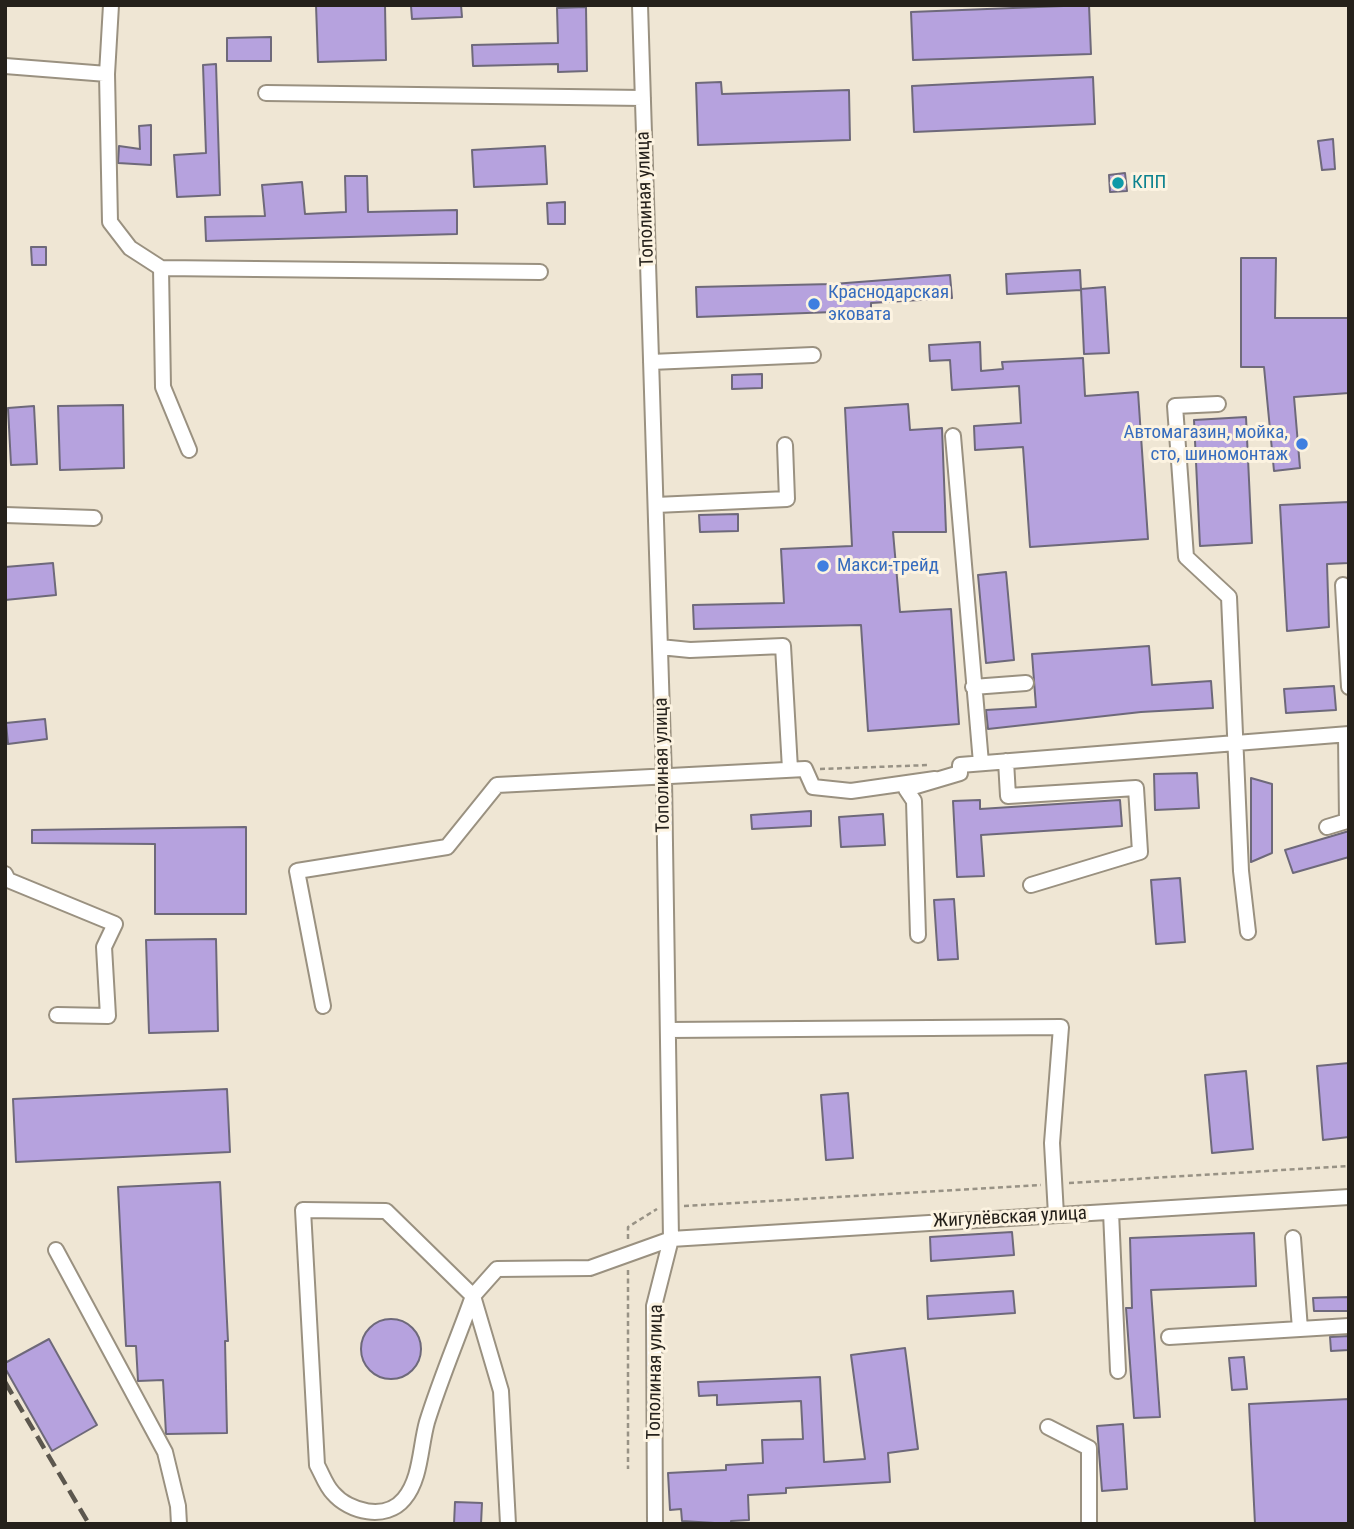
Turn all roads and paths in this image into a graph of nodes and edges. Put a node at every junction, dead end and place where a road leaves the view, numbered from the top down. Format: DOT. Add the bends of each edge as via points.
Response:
graph roads {
  1 [pos="111,5"];
  2 [pos="640,5"];
  3 [pos="5,66"];
  4 [pos="107,74"];
  5 [pos="266,93"];
  6 [pos="643,98"];
  7 [pos="161,268"];
  8 [pos="540,272"];
  9 [pos="814,355"];
  10 [pos="651,362"];
  11 [pos="1218,404"];
  12 [pos="953,436"];
  13 [pos="785,445"];
  14 [pos="188,450"];
  15 [pos="656,505"];
  16 [pos="5,515"];
  17 [pos="94,518"];
  18 [pos="1343,585"];
  19 [pos="660,647"];
  20 [pos="1026,683"];
  21 [pos="973,687"];
  22 [pos="1349,687"];
  23 [pos="1348,735"];
  24 [pos="1237,742"];
  25 [pos="1006,761"];
  26 [pos="981,763"];
  27 [pos="932,764"];
  28 [pos="798,769"];
  29 [pos="664,778"];
  30 [pos="935,779"];
  31 [pos="1327,827"];
  32 [pos="5,874"];
  33 [pos="1031,885"];
  34 [pos="1248,932"];
  35 [pos="918,934"];
  36 [pos="323,1006"];
  37 [pos="57,1015"];
  38 [pos="668,1030"];
  39 [pos="1349,1197"];
  40 [pos="1111,1212"];
  41 [pos="1056,1215"];
  42 [pos="1293,1238"];
  43 [pos="671,1239"];
  44 [pos="56,1250"];
  45 [pos="473,1296"];
  46 [pos="1349,1326"];
  47 [pos="1300,1329"];
  48 [pos="1169,1337"];
  49 [pos="1118,1371"];
  50 [pos="1048,1427"];
  51 [pos="179,1524"];
  52 [pos="508,1524"];
  53 [pos="654,1524"];
  54 [pos="1089,1524"];
  1 -- 4 [label="street"];
  2 -- 6 [label="street, Тополиная улица"];
  3 -- 4 [label="street"];
  4 -- 7 [label="street" via="110,222 130,248"];
  5 -- 6 [label="street"];
  6 -- 10 [label="street, Тополиная улица"];
  7 -- 8 [label="street"];
  7 -- 14 [label="street" via="163,387"];
  9 -- 10 [label="street"];
  10 -- 15 [label="street, Тополиная улица"];
  11 -- 24 [label="street" via="1175,406 1186,557 1229,597"];
  12 -- 21 [label="street"];
  13 -- 15 [label="street" via="787,499"];
  15 -- 19 [label="street, Тополиная улица"];
  16 -- 17 [label="street"];
  18 -- 22 [label="street"];
  19 -- 28 [label="street" via="783,646"];
  19 -- 29 [label="street, Тополиная улица"];
  20 -- 21 [label="street"];
  21 -- 26 [label="street"];
  23 -- 24 [label="street"];
  23 -- 31 [label="street" via="1347,821"];
  24 -- 25 [label="street"];
  24 -- 34 [label="street" via="1241,872"];
  25 -- 26 [label="street"];
  25 -- 33 [label="street" via="1008,796 1136,788 1140,852"];
  26 -- 30 [label="street" via="960,765 960,773"];
  27 -- 28 [label="path"];
  28 -- 29 [label="street"];
  28 -- 30 [label="street" via="813,787 851,791"];
  29 -- 36 [label="street" via="497,785 447,848 297,871"];
  29 -- 38 [label="street, Тополиная улица"];
  30 -- 35 [label="street" via="906,789 914,801"];
  32 -- 37 [label="street" via="8,880 115,924 104,947 108,1016"];
  38 -- 41 [label="street" via="1061,1027 1052,1143"];
  38 -- 43 [label="street, Тополиная улица"];
  39 -- 40 [label="street, Жигулёвская улица"];
  40 -- 41 [label="street, Жигулёвская улица"];
  40 -- 49 [label="street"];
  41 -- 43 [label="street, Жигулёвская улица"];
  42 -- 47 [label="street"];
  43 -- 45 [label="street, Жигулёвская улица" via="590,1268 497,1269"];
  43 -- 53 [label="street, Тополиная улица" via="654,1306"];
  44 -- 51 [label="street" via="165,1452"];
  45 -- 45 [label="street" via="404,1500 383,1512 348,1506 332,1493 317,1465 303,1210 386,1211"];
  45 -- 52 [label="street" via="501,1391"];
  46 -- 47 [label="street"];
  47 -- 48 [label="street"];
  50 -- 54 [label="street" via="1089,1448"];
}
